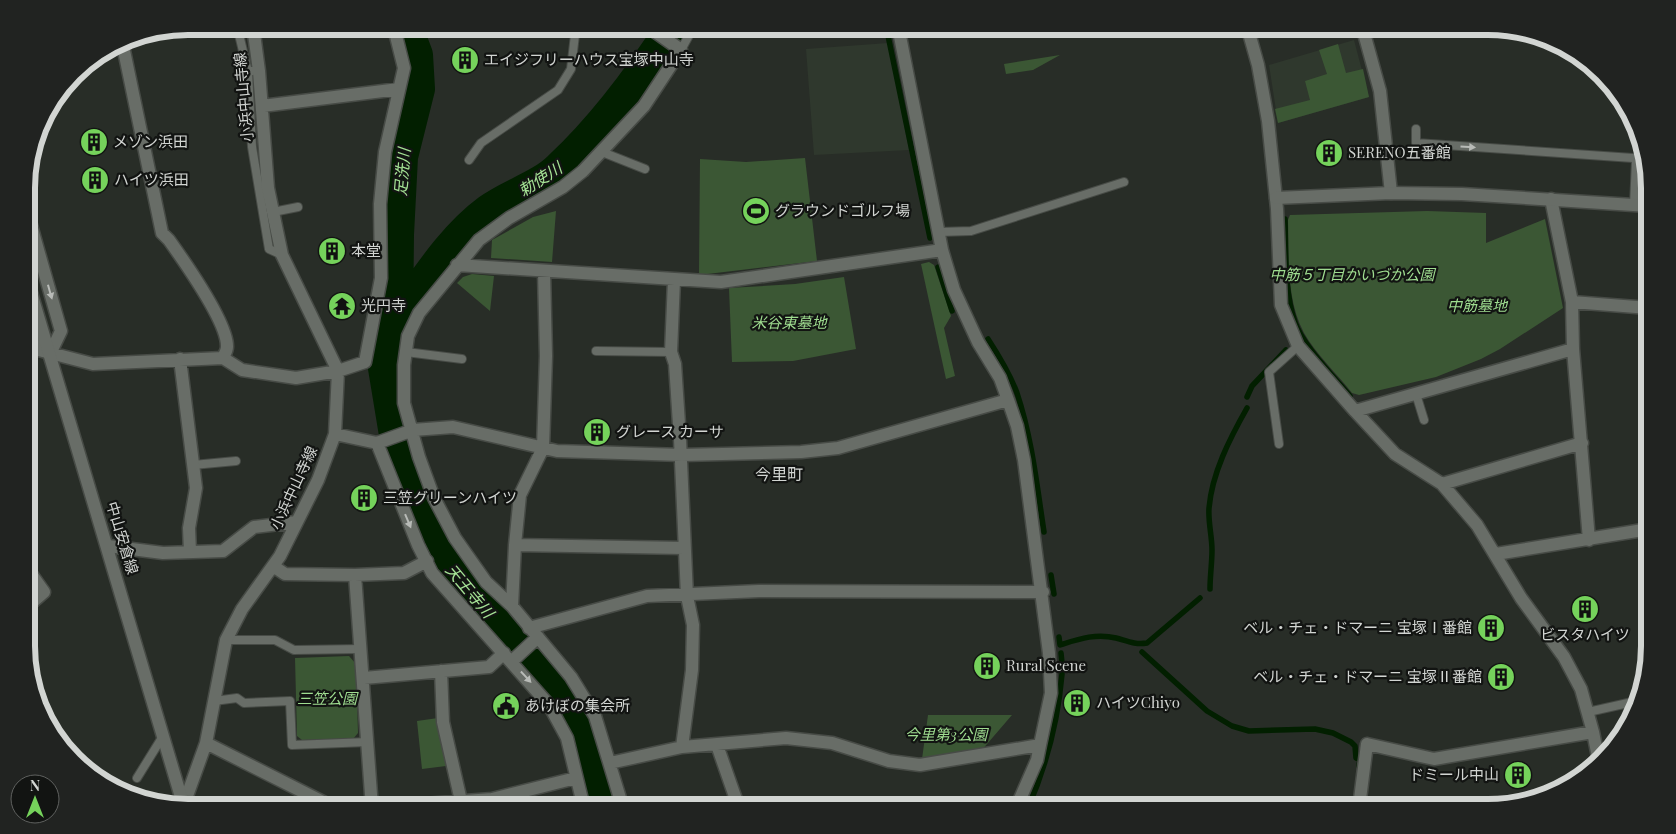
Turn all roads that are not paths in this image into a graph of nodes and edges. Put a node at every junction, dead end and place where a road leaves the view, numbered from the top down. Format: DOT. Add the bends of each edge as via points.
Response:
graph roads {
  1 [pos="240,35"];
  2 [pos="253,35"];
  3 [pos="395,35"];
  4 [pos="575,35"];
  5 [pos="659,35"];
  6 [pos="688,35"];
  7 [pos="900,35"];
  8 [pos="1249,35"];
  9 [pos="1364,35"];
  10 [pos="124,49"];
  11 [pos="678,49"];
  12 [pos="254,71"];
  13 [pos="399,89"];
  14 [pos="262,106"];
  15 [pos="1416,129"];
  16 [pos="602,152"];
  17 [pos="468,160"];
  18 [pos="645,169"];
  19 [pos="1124,182"];
  20 [pos="1391,193"];
  21 [pos="1276,198"];
  22 [pos="1551,199"];
  23 [pos="1634,204"];
  24 [pos="1641,205"];
  25 [pos="298,207"];
  26 [pos="273,212"];
  27 [pos="939,232"];
  28 [pos="35,239"];
  29 [pos="942,250"];
  30 [pos="282,255"];
  31 [pos="458,265"];
  32 [pos="544,272"];
  33 [pos="674,280"];
  34 [pos="1572,302"];
  35 [pos="35,305"];
  36 [pos="1641,307"];
  37 [pos="35,340"];
  38 [pos="1298,346"];
  39 [pos="35,349"];
  40 [pos="1573,350"];
  41 [pos="596,351"];
  42 [pos="406,352"];
  43 [pos="671,352"];
  44 [pos="50,354"];
  45 [pos="223,358"];
  46 [pos="180,359"];
  47 [pos="462,359"];
  48 [pos="338,371"];
  49 [pos="1416,394"];
  50 [pos="1008,400"];
  51 [pos="1355,411"];
  52 [pos="1424,420"];
  53 [pos="410,431"];
  54 [pos="335,434"];
  55 [pos="379,442"];
  56 [pos="1582,443"];
  57 [pos="1279,444"];
  58 [pos="543,448"];
  59 [pos="682,455"];
  60 [pos="236,461"];
  61 [pos="193,465"];
  62 [pos="1442,484"];
  63 [pos="296,522"];
  64 [pos="1641,531"];
  65 [pos="1589,540"];
  66 [pos="515,545"];
  67 [pos="108,546"];
  68 [pos="684,548"];
  69 [pos="190,552"];
  70 [pos="1496,554"];
  71 [pos="427,562"];
  72 [pos="273,566"];
  73 [pos="355,575"];
  74 [pos="35,578"];
  75 [pos="1043,592"];
  76 [pos="687,596"];
  77 [pos="35,600"];
  78 [pos="512,606"];
  79 [pos="534,635"];
  80 [pos="226,640"];
  81 [pos="361,649"];
  82 [pos="510,657"];
  83 [pos="441,671"];
  84 [pos="364,678"];
  85 [pos="214,700"];
  86 [pos="1629,704"];
  87 [pos="1588,712"];
  88 [pos="1593,732"];
  89 [pos="163,736"];
  90 [pos="368,742"];
  91 [pos="206,743"];
  92 [pos="717,745"];
  93 [pos="1040,745"];
  94 [pos="682,747"];
  95 [pos="1597,753"];
  96 [pos="610,763"];
  97 [pos="138,778"];
  98 [pos="576,778"];
  99 [pos="181,799"];
  100 [pos="186,799"];
  101 [pos="317,799"];
  102 [pos="371,799"];
  103 [pos="461,799"];
  104 [pos="505,799"];
  105 [pos="582,799"];
  106 [pos="620,799"];
  107 [pos="736,799"];
  108 [pos="1020,799"];
  109 [pos="1360,799"];
  1 -- 12 [label="lane"];
  2 -- 12 [label="street, 小浜中山寺線"];
  3 -- 13 [label="street" via="404,68"];
  4 -- 17 [label="lane" via="571,68 558,90 480,143"];
  5 -- 11 [label="street"];
  6 -- 11 [label="lane"];
  7 -- 27 [label="street"];
  8 -- 21 [label="street" via="1258,64 1268,121"];
  9 -- 20 [label="street" via="1380,91"];
  10 -- 45 [label="street" via="162,233 208,300 226,337 227,348"];
  11 -- 16 [label="street" via="644,106"];
  12 -- 14 [label="street, 小浜中山寺線"];
  12 -- 30 [label="lane" via="252,147 260,201 269,249"];
  13 -- 14 [label="street"];
  13 -- 48 [label="street" via="385,152 380,204 381,278 365,362"];
  14 -- 26 [label="street, 小浜中山寺線"];
  15 -- 23 [label="lane, one-way" via="1416,143 1633,158 1636,161"];
  16 -- 18 [label="lane"];
  16 -- 31 [label="street" via="563,186 479,240"];
  19 -- 27 [label="lane" via="971,231"];
  20 -- 21 [label="street"];
  20 -- 22 [label="street"];
  21 -- 38 [label="street" via="1281,305"];
  22 -- 23 [label="street"];
  22 -- 34 [label="street"];
  23 -- 24 [label="street"];
  25 -- 26 [label="lane"];
  26 -- 30 [label="street, 小浜中山寺線"];
  27 -- 29 [label="street"];
  28 -- 44 [label="street, one-way" via="61,330"];
  29 -- 33 [label="street" via="721,282"];
  29 -- 50 [label="street" via="954,290 978,342 1000,378"];
  30 -- 48 [label="street, 小浜中山寺線"];
  31 -- 32 [label="street"];
  31 -- 42 [label="street" via="419,314 408,336"];
  32 -- 33 [label="street"];
  32 -- 58 [label="street"];
  33 -- 43 [label="street"];
  34 -- 36 [label="street"];
  34 -- 40 [label="street"];
  35 -- 44 [label="street, 中山安倉線"];
  37 -- 44 [label="street"];
  38 -- 51 [label="street"];
  38 -- 57 [label="lane" via="1269,372"];
  39 -- 44 [label="street"];
  40 -- 49 [label="street"];
  40 -- 56 [label="street"];
  41 -- 43 [label="lane"];
  42 -- 47 [label="lane"];
  42 -- 53 [label="street" via="404,403"];
  43 -- 59 [label="street" via="675,364"];
  44 -- 46 [label="street" via="93,364"];
  44 -- 67 [label="street, 中山安倉線"];
  45 -- 46 [label="street"];
  45 -- 48 [label="street" via="242,370 296,378"];
  46 -- 61 [label="street"];
  48 -- 54 [label="street, 小浜中山寺線"];
  49 -- 51 [label="street"];
  49 -- 52 [label="lane"];
  50 -- 59 [label="street" via="838,448"];
  50 -- 75 [label="street" via="1024,460"];
  51 -- 62 [label="street" via="1395,454"];
  53 -- 55 [label="street"];
  53 -- 58 [label="street" via="453,427"];
  53 -- 78 [label="street" via="434,498 455,538 486,582"];
  54 -- 55 [label="street"];
  54 -- 63 [label="street, 小浜中山寺線" via="318,480"];
  55 -- 71 [label="street, one-way" via="404,512"];
  56 -- 62 [label="street"];
  56 -- 65 [label="street"];
  58 -- 59 [label="street"];
  58 -- 66 [label="street" via="520,495"];
  59 -- 68 [label="street"];
  60 -- 61 [label="lane"];
  61 -- 69 [label="street" via="196,488"];
  62 -- 70 [label="street" via="1477,525"];
  63 -- 69 [label="street" via="254,527 223,551"];
  63 -- 72 [label="street, 小浜中山寺線"];
  64 -- 65 [label="street"];
  65 -- 70 [label="street"];
  66 -- 68 [label="street"];
  66 -- 78 [label="street"];
  67 -- 69 [label="street" via="163,553"];
  67 -- 89 [label="street, 中山安倉線"];
  68 -- 76 [label="street"];
  70 -- 87 [label="street" via="1521,598 1564,657 1581,689"];
  71 -- 73 [label="street" via="404,573"];
  71 -- 82 [label="street" via="432,573"];
  72 -- 73 [label="street" via="286,574"];
  72 -- 80 [label="street, 小浜中山寺線" via="242,609"];
  73 -- 81 [label="street"];
  74 -- 77 [label="street" via="44,592"];
  75 -- 76 [label="street" via="759,591"];
  75 -- 93 [label="street" via="1051,693"];
  76 -- 79 [label="street" via="648,596"];
  76 -- 94 [label="street" via="692,625 692,670"];
  78 -- 79 [label="street"];
  79 -- 82 [label="street"];
  79 -- 96 [label="street" via="571,677 595,716"];
  80 -- 81 [label="lane" via="275,640 294,650"];
  80 -- 85 [label="street, 小浜中山寺線"];
  81 -- 84 [label="street"];
  82 -- 83 [label="street" via="489,667"];
  82 -- 98 [label="street, one-way" via="549,705 567,738"];
  83 -- 84 [label="street"];
  83 -- 103 [label="street" via="443,722"];
  84 -- 90 [label="street"];
  85 -- 90 [label="lane" via="237,698 244,703 290,701 292,745"];
  85 -- 91 [label="street, 小浜中山寺線"];
  86 -- 87 [label="lane"];
  87 -- 88 [label="street"];
  88 -- 95 [label="street"];
  88 -- 109 [label="street" via="1434,759 1367,744"];
  89 -- 97 [label="lane"];
  89 -- 99 [label="street, 中山安倉線"];
  90 -- 102 [label="street"];
  91 -- 100 [label="street, 小浜中山寺線"];
  91 -- 101 [label="street"];
  92 -- 93 [label="street" via="786,738 832,743 889,761 920,764"];
  92 -- 94 [label="street"];
  92 -- 107 [label="street"];
  93 -- 108 [label="street"];
  94 -- 96 [label="street"];
  96 -- 106 [label="street"];
  98 -- 104 [label="street"];
  98 -- 105 [label="street"];
}
